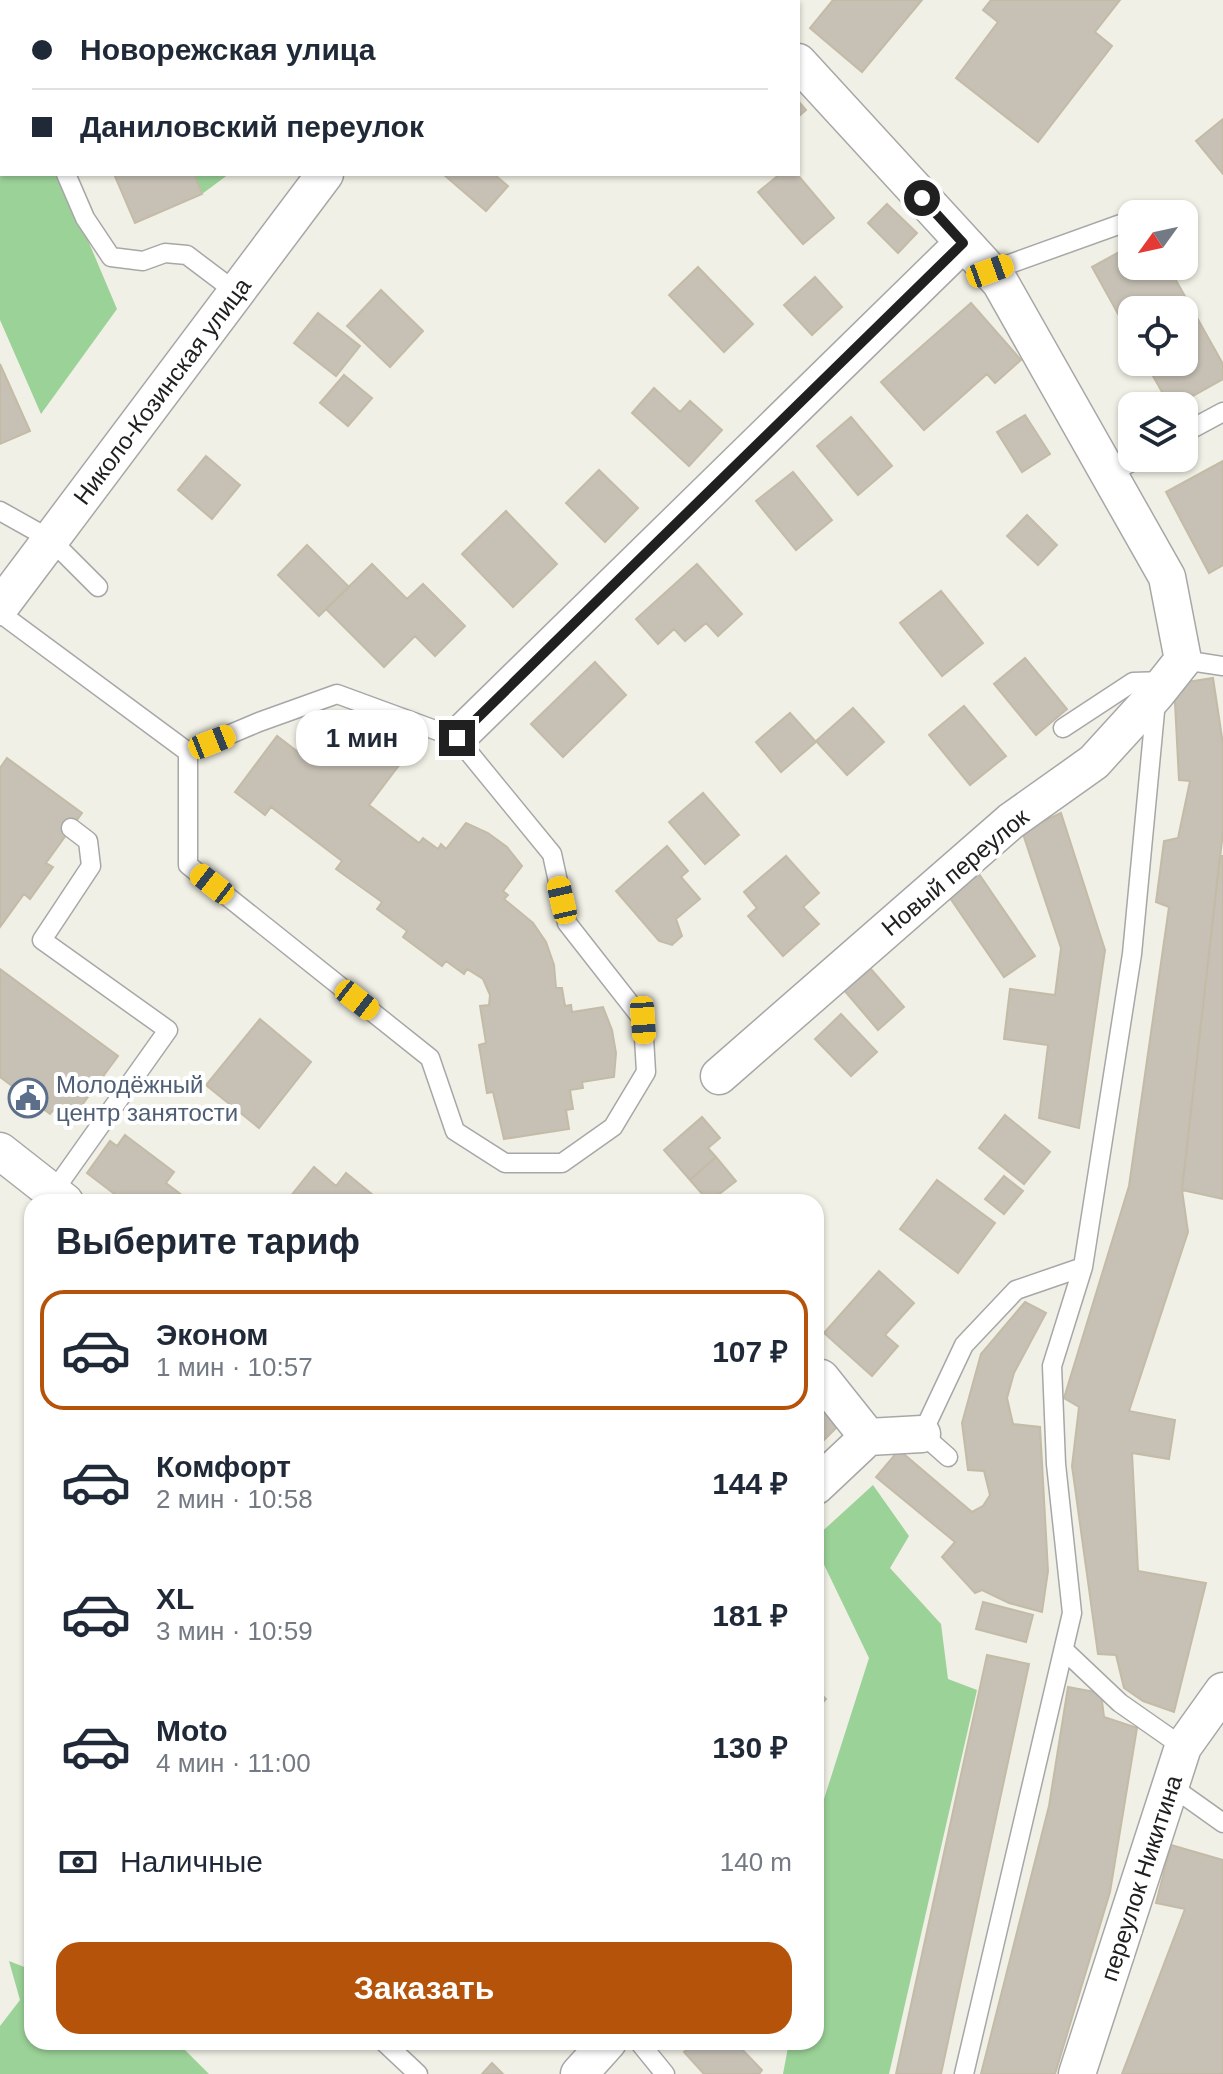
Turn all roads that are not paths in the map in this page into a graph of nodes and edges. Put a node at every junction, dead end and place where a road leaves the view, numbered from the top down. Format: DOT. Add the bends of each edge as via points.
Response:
graph roads {
  1 [pos="800,64"];
  2 [pos="67,176"];
  3 [pos="323,176"];
  4 [pos="1118,225"];
  5 [pos="963,243"];
  6 [pos="990,271"];
  7 [pos="236,292"];
  8 [pos="1223,412"];
  9 [pos="1198,425"];
  10 [pos="1118,457"];
  11 [pos="1126,472"];
  12 [pos="0,511"];
  13 [pos="50,539"];
  14 [pos="98,587"];
  15 [pos="0,610"];
  16 [pos="1223,666"];
  17 [pos="1169,679"];
  18 [pos="1063,728"];
  19 [pos="457,738"];
  20 [pos="188,752"];
  21 [pos="71,828"];
  22 [pos="719,1076"];
  23 [pos="0,1151"];
  24 [pos="55,1194"];
  25 [pos="61,1194"];
  26 [pos="1083,1267"];
  27 [pos="824,1382"];
  28 [pos="868,1437"];
  29 [pos="935,1446"];
  30 [pos="824,1478"];
  31 [pos="1065,1651"];
  32 [pos="1223,1691"];
  33 [pos="1183,1747"];
  34 [pos="1171,1786"];
  35 [pos="1223,1823"];
  36 [pos="392,2050"];
  37 [pos="601,2050"];
  38 [pos="646,2050"];
  39 [pos="418,2074"];
  40 [pos="579,2074"];
  41 [pos="665,2074"];
  42 [pos="964,2074"];
  43 [pos="1077,2074"];
  1 -- 5 [label="street"];
  2 -- 7 [label="lane" via="85,218 111,257 143,261 165,253 187,255"];
  3 -- 7 [label="street, Николо-Козинская улица"];
  4 -- 6 [label="lane"];
  5 -- 6 [label="street"];
  5 -- 19 [label="street"];
  6 -- 10 [label="street"];
  7 -- 13 [label="street, Николо-Козинская улица"];
  8 -- 9 [label="lane"];
  11 -- 17 [label="street" via="1167,577"];
  12 -- 13 [label="lane"];
  13 -- 14 [label="lane"];
  13 -- 15 [label="street, Николо-Козинская улица"];
  15 -- 20 [label="lane"];
  16 -- 17 [label="lane"];
  17 -- 18 [label="lane" via="1133,682"];
  17 -- 22 [label="street, Новый переулок" via="1094,762 1011,821"];
  17 -- 26 [label="lane"];
  19 -- 20 [label="lane" via="337,694"];
  19 -- 20 [label="lane" via="552,854 567,923 643,1020 646,1072 613,1127 562,1163 505,1163 455,1131 430,1058 188,865"];
  21 -- 25 [label="lane" via="88,841 91,866 42,940 168,1030"];
  23 -- 24 [label="street"];
  26 -- 29 [label="lane" via="1016,1290 964,1345"];
  26 -- 31 [label="lane" via="1052,1366 1072,1613"];
  27 -- 28 [label="street"];
  28 -- 29 [label="street"];
  28 -- 30 [label="street"];
  31 -- 33 [label="lane" via="1120,1703"];
  31 -- 42 [label="lane"];
  32 -- 33 [label="street, переулок Никитина"];
  33 -- 34 [label="street, переулок Никитина"];
  34 -- 35 [label="lane"];
  34 -- 43 [label="street, переулок Никитина"];
  36 -- 39 [label="lane"];
  37 -- 40 [label="street"];
  38 -- 41 [label="lane"];
}
